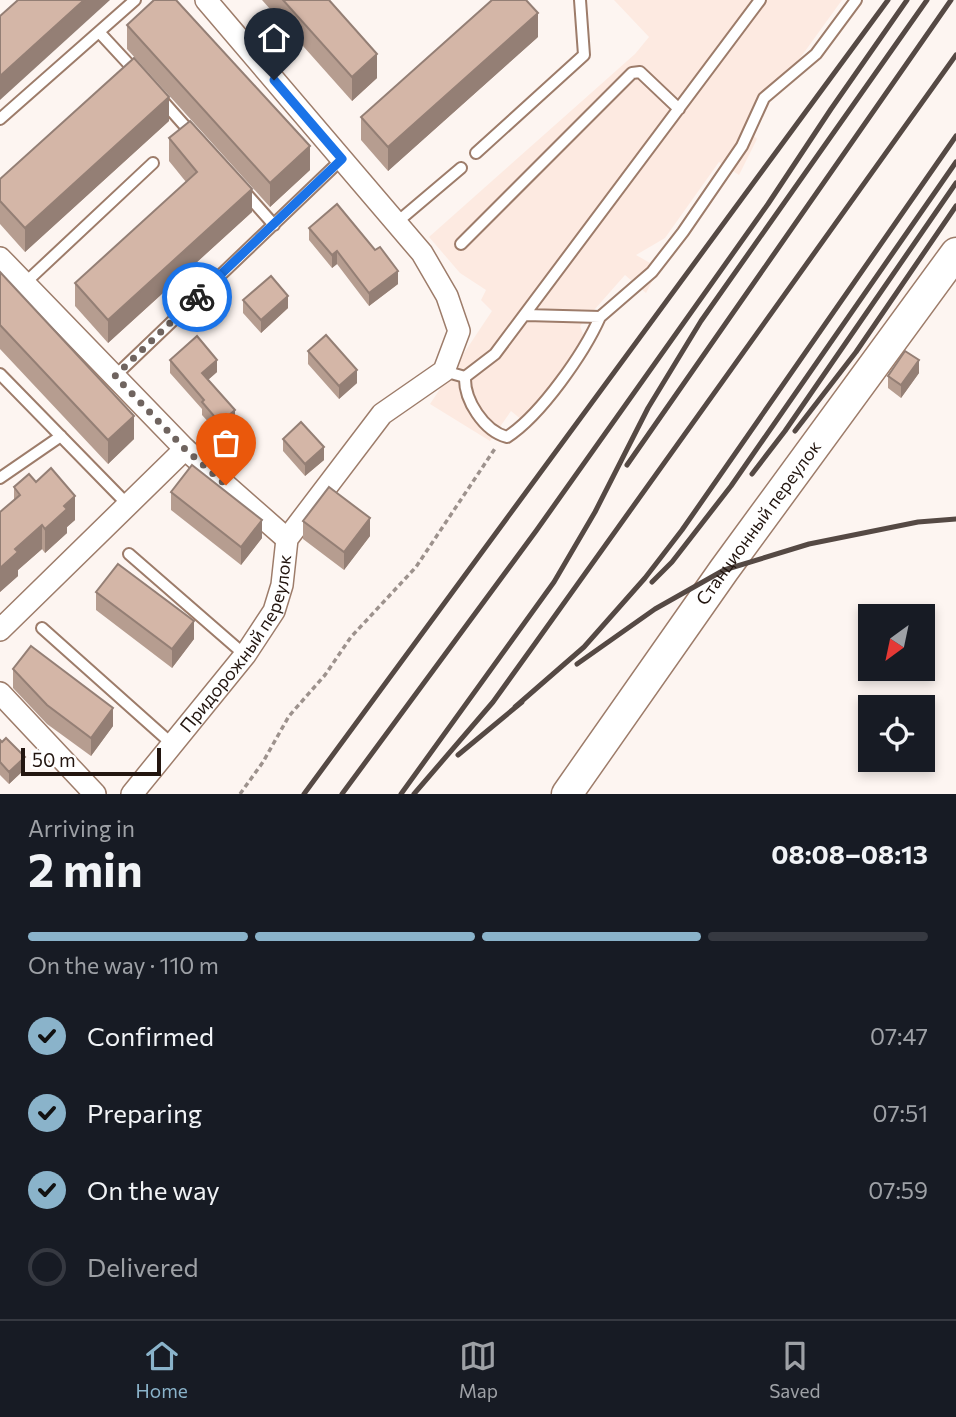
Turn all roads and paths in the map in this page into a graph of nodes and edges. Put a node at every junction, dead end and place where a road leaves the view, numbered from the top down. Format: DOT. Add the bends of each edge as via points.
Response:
graph roads {
  1 [pos="135,0"];
  2 [pos="206,0"];
  3 [pos="580,0"];
  4 [pos="760,0"];
  5 [pos="856,0"];
  6 [pos="99,32"];
  7 [pos="145,82"];
  8 [pos="154,92"];
  9 [pos="679,109"];
  10 [pos="0,119"];
  11 [pos="200,143"];
  12 [pos="477,153"];
  13 [pos="342,159"];
  14 [pos="153,163"];
  15 [pos="461,169"];
  16 [pos="237,184"];
  17 [pos="396,223"];
  18 [pos="274,225"];
  19 [pos="461,244"];
  20 [pos="956,253"];
  21 [pos="0,258"];
  22 [pos="25,283"];
  23 [pos="527,315"];
  24 [pos="600,317"];
  25 [pos="0,374"];
  26 [pos="454,374"];
  27 [pos="115,376"];
  28 [pos="61,436"];
  29 [pos="502,436"];
  30 [pos="185,449"];
  31 [pos="0,478"];
  32 [pos="128,505"];
  33 [pos="287,539"];
  34 [pos="130,554"];
  35 [pos="41,628"];
  36 [pos="0,631"];
  37 [pos="244,655"];
  38 [pos="0,693"];
  39 [pos="172,744"];
  40 [pos="575,791"];
  41 [pos="95,794"];
  42 [pos="132,794"];
  43 [pos="240,794"];
  1 -- 6 [label="lane"];
  2 -- 13 [label="street"];
  3 -- 12 [label="lane" via="584,55"];
  4 -- 9 [label="lane"];
  5 -- 24 [label="lane" via="816,54 764,98 742,146 652,272"];
  6 -- 7 [label="lane"];
  6 -- 10 [label="lane"];
  8 -- 11 [label="lane"];
  9 -- 19 [label="lane" via="640,72 632,73"];
  9 -- 23 [label="lane"];
  13 -- 17 [label="street"];
  13 -- 18 [label="lane"];
  14 -- 22 [label="lane"];
  15 -- 17 [label="lane"];
  16 -- 18 [label="lane"];
  17 -- 26 [label="street" via="422,253 447,296 459,331"];
  18 -- 27 [label="lane"];
  20 -- 40 [label="main road, Станционный переулок" via="724,570"];
  21 -- 22 [label="street"];
  22 -- 27 [label="street"];
  23 -- 24 [label="lane"];
  23 -- 26 [label="lane" via="495,354"];
  24 -- 29 [label="lane" via="589,343 538,408 518,430"];
  25 -- 28 [label="lane"];
  26 -- 29 [label="lane" via="485,423"];
  26 -- 33 [label="street, Придорожный переулок" via="382,414"];
  27 -- 30 [label="street"];
  28 -- 31 [label="lane"];
  28 -- 32 [label="lane"];
  29 -- 43 [label="path" via="416,567 351,637 289,716"];
  30 -- 32 [label="street"];
  30 -- 33 [label="street"];
  32 -- 36 [label="street"];
  33 -- 37 [label="street, Придорожный переулок" via="274,611"];
  34 -- 37 [label="lane"];
  35 -- 39 [label="lane"];
  37 -- 39 [label="street, Придорожный переулок"];
  38 -- 41 [label="street"];
  39 -- 42 [label="street, Придорожный переулок"];
}
